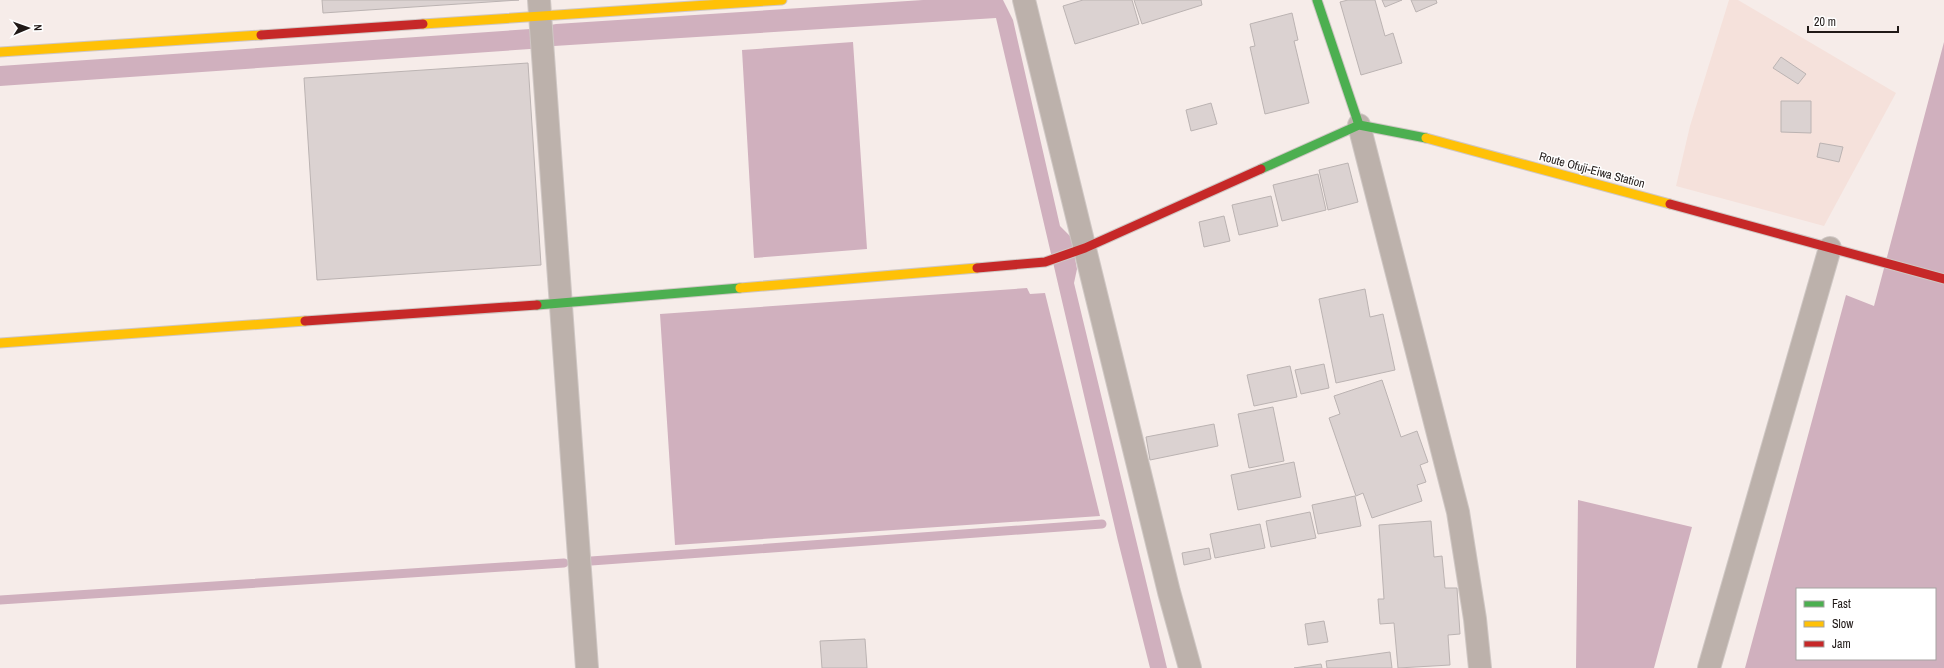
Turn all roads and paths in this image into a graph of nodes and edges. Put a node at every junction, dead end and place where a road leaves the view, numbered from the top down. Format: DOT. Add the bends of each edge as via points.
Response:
graph roads {
  1 [pos="782,0"];
  2 [pos="1024,0"];
  3 [pos="1318,0"];
  4 [pos="540,12"];
  5 [pos="0,52"];
  6 [pos="1359,125"];
  7 [pos="1830,248"];
  8 [pos="1082,249"];
  9 [pos="1944,280"];
  10 [pos="561,303"];
  11 [pos="0,343"];
  12 [pos="587,668"];
  13 [pos="1190,668"];
  14 [pos="1480,668"];
  15 [pos="1709,668"];
  1 -- 4 [label="street"];
  2 -- 8 [label="street"];
  3 -- 6 [label="street"];
  4 -- 5 [label="street"];
  4 -- 10 [label="street"];
  6 -- 7 [label="street, Route Ofuji-Eiwa Station" via="1436,140"];
  6 -- 8 [label="street"];
  6 -- 14 [label="street" via="1458,512"];
  7 -- 9 [label="street, Route Ofuji-Eiwa Station"];
  7 -- 15 [label="street"];
  8 -- 10 [label="street" via="1045,262"];
  8 -- 13 [label="street"];
  10 -- 11 [label="street"];
  10 -- 12 [label="street"];
}
